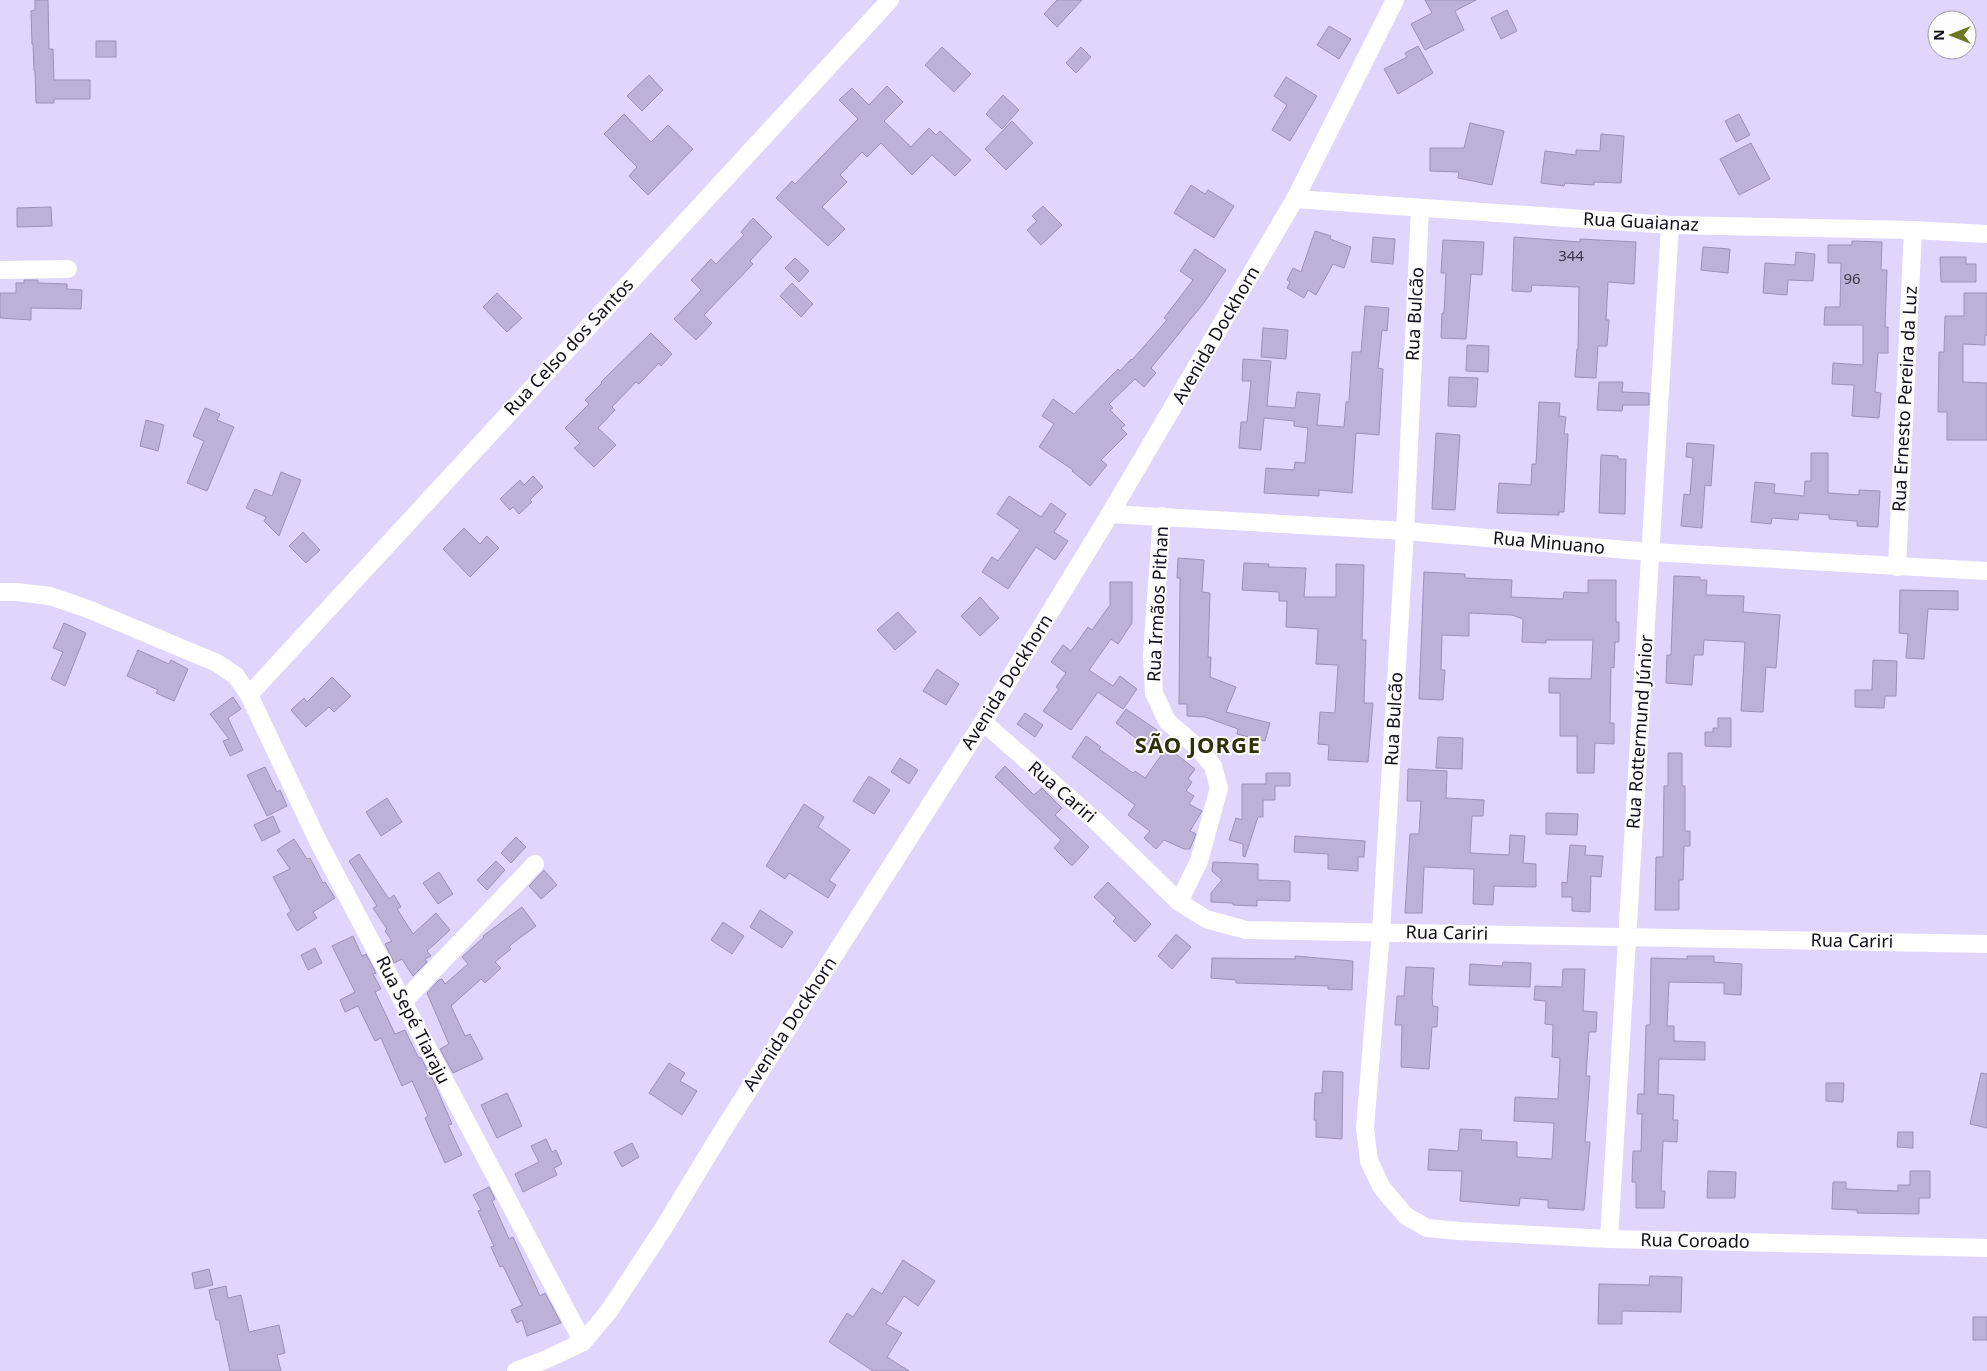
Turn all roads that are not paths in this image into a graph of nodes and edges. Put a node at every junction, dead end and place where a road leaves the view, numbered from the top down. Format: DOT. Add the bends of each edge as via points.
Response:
graph roads {
  1 [pos="890,0"];
  2 [pos="1395,0"];
  3 [pos="1295,199"];
  4 [pos="1420,209"];
  5 [pos="1670,225"];
  6 [pos="1913,230"];
  7 [pos="1987,234"];
  8 [pos="68,269"];
  9 [pos="0,270"];
  10 [pos="1110,514"];
  11 [pos="1162,516"];
  12 [pos="1405,531"];
  13 [pos="1651,552"];
  14 [pos="1897,567"];
  15 [pos="1987,571"];
  16 [pos="0,592"];
  17 [pos="249,695"];
  18 [pos="983,722"];
  19 [pos="535,864"];
  20 [pos="1179,902"];
  21 [pos="1381,932"];
  22 [pos="1627,936"];
  23 [pos="1987,944"];
  24 [pos="404,1001"];
  25 [pos="1406,1216"];
  26 [pos="1609,1239"];
  27 [pos="1987,1248"];
  28 [pos="583,1342"];
  29 [pos="516,1371"];
  1 -- 17 [label="street, Rua Celso dos Santos"];
  2 -- 3 [label="street, Avenida Dockhorn"];
  3 -- 4 [label="street, Rua Guaianaz"];
  3 -- 10 [label="street, Avenida Dockhorn"];
  4 -- 5 [label="street, Rua Guaianaz"];
  4 -- 12 [label="street, Rua Bulcão"];
  5 -- 6 [label="street, Rua Guaianaz"];
  5 -- 13 [label="street, Rua Rottermund Júnior"];
  6 -- 7 [label="street, Rua Guaianaz"];
  6 -- 14 [label="street, Rua Ernesto Pereira da Luz"];
  8 -- 9 [label="street"];
  10 -- 11 [label="street, Rua Minuano"];
  10 -- 18 [label="street, Avenida Dockhorn"];
  11 -- 12 [label="street, Rua Minuano"];
  11 -- 20 [label="street, Rua Irmãos Pithan" via="1152,654 1154,692 1167,721 1213,766 1219,788 1199,862"];
  12 -- 13 [label="street, Rua Minuano"];
  12 -- 21 [label="street, Rua Bulcão"];
  13 -- 14 [label="street, Rua Minuano"];
  13 -- 22 [label="street, Rua Rottermund Júnior"];
  14 -- 15 [label="street, Rua Minuano"];
  16 -- 17 [label="street, Rua Sepé Tiaraju" via="50,596 134,628 217,663 236,676"];
  17 -- 24 [label="street, Rua Sepé Tiaraju" via="318,841"];
  18 -- 20 [label="street, Rua Cariri" via="1098,823"];
  18 -- 28 [label="street, Avenida Dockhorn" via="663,1229 609,1311"];
  19 -- 24 [label="street"];
  20 -- 21 [label="street, Rua Cariri" via="1206,919 1246,930"];
  21 -- 22 [label="street, Rua Cariri"];
  21 -- 25 [label="street, Rua Bulcão" via="1364,1128 1370,1161 1382,1188"];
  22 -- 23 [label="street, Rua Cariri"];
  22 -- 26 [label="street, Rua Rottermund Júnior"];
  24 -- 28 [label="street, Rua Sepé Tiaraju"];
  25 -- 26 [label="street, Rua Coroado" via="1427,1228"];
  26 -- 27 [label="street, Rua Coroado"];
  28 -- 29 [label="street"];
}
